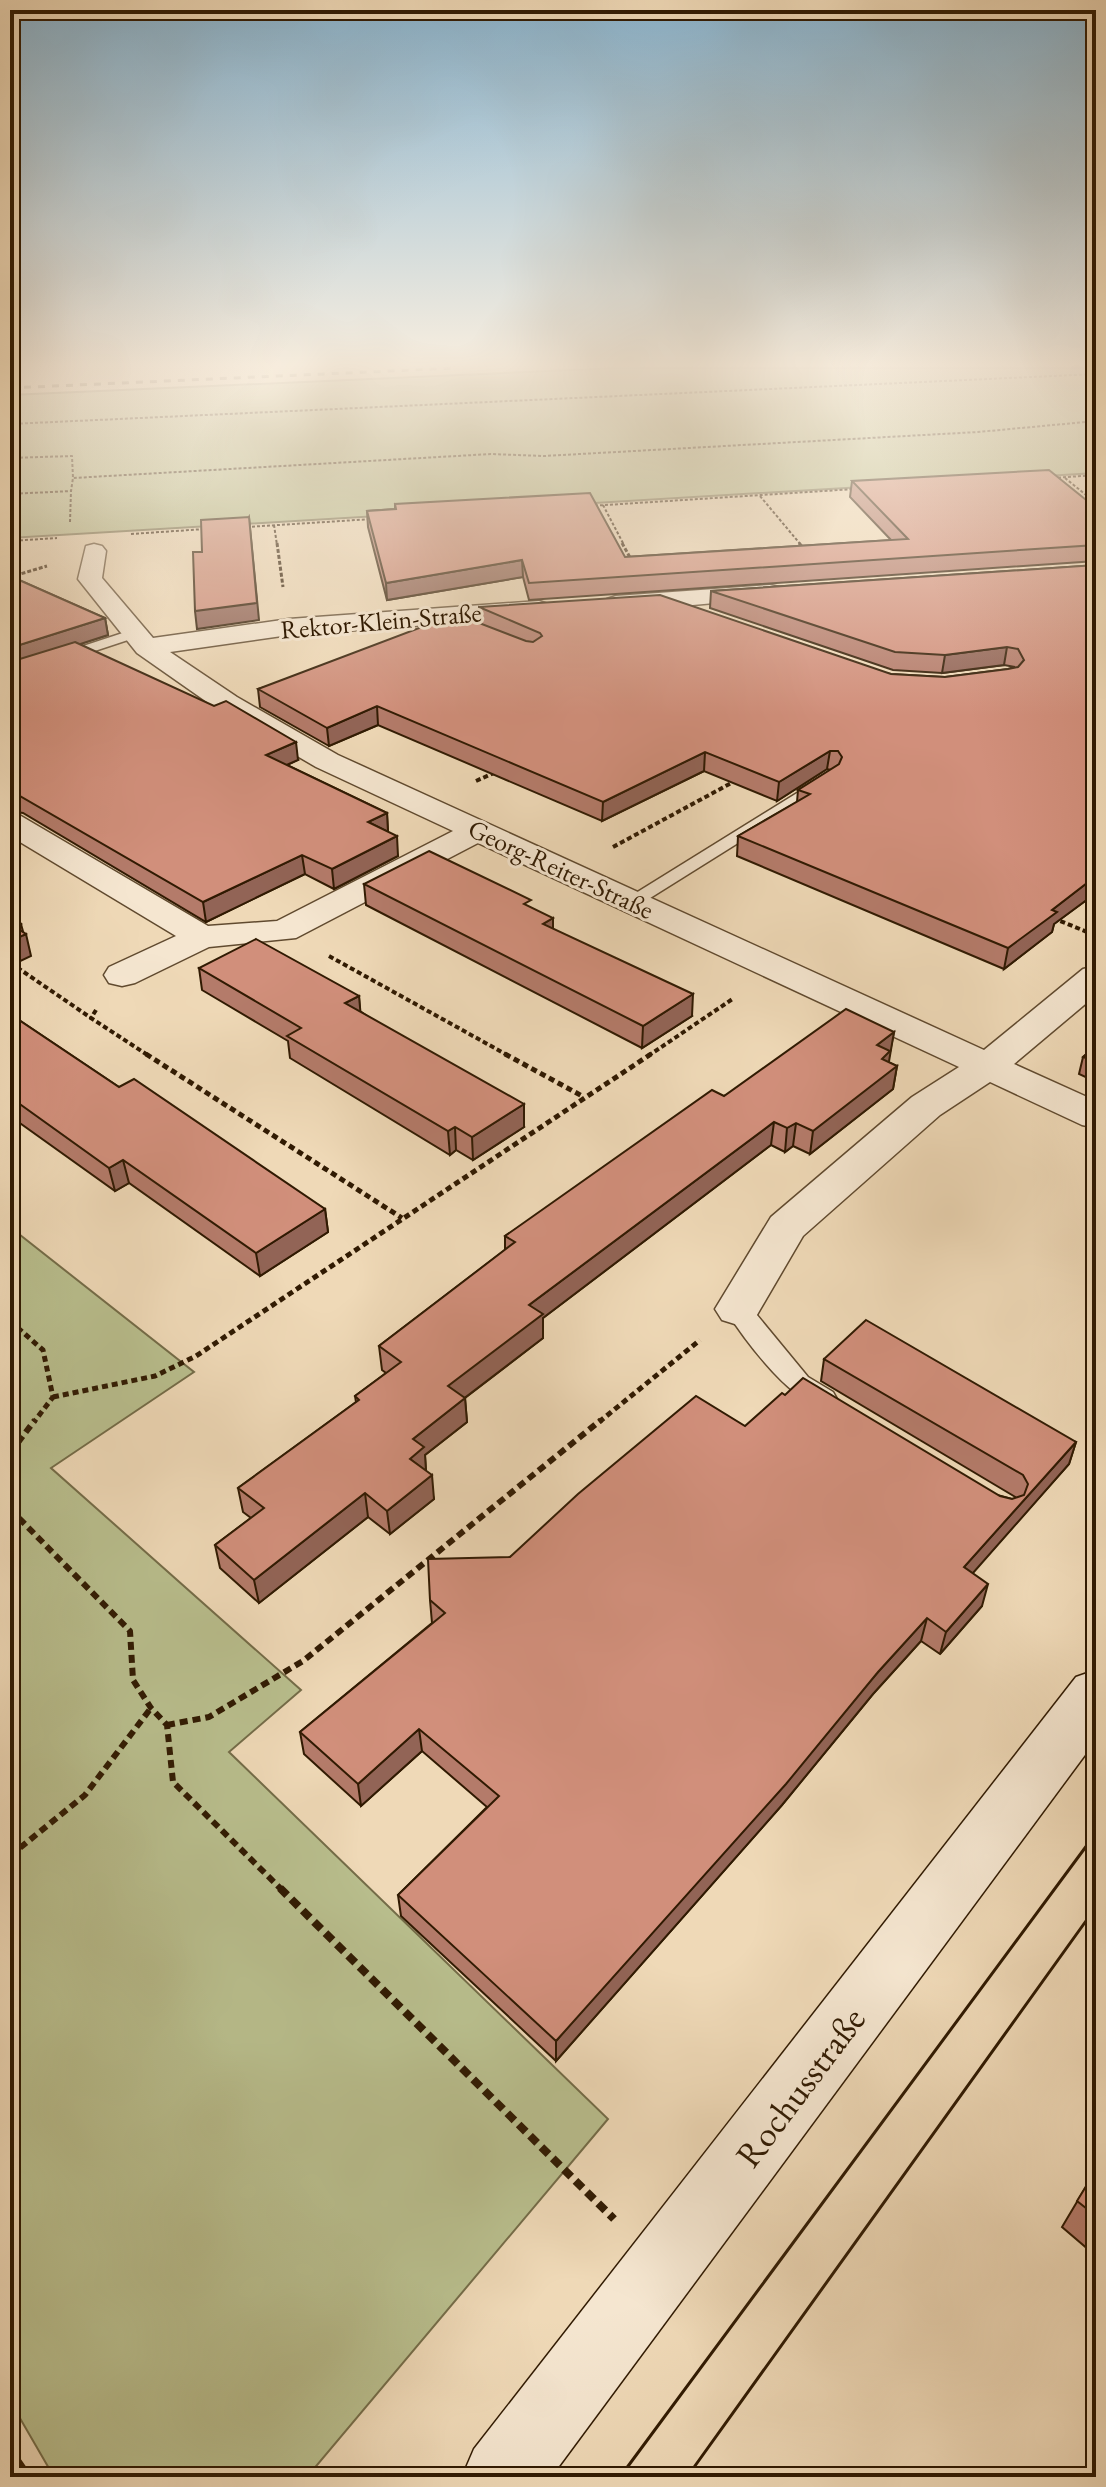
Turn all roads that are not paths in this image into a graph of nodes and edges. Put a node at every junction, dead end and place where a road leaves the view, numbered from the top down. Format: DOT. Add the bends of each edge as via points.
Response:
graph roads {
  1 [pos="89,539"];
  2 [pos="836,588"];
  3 [pos="654,601"];
  4 [pos="595,605"];
  5 [pos="565,607"];
  6 [pos="713,621"];
  7 [pos="140,640"];
  8 [pos="10,675"];
  9 [pos="829,777"];
  10 [pos="10,823"];
  11 [pos="477,831"];
  12 [pos="632,901"];
  13 [pos="202,937"];
  14 [pos="122,975"];
  15 [pos="1096,977"];
  16 [pos="988,1066"];
  17 [pos="1096,1116"];
  18 [pos="738,1309"];
  19 [pos="840,1409"];
  20 [pos="1096,1695"];
  21 [pos="502,2477"];
  1 -- 7 [label="street, Georg-Reiter-Straße" via="90,579"];
  2 -- 3 [label="street"];
  3 -- 4 [label="street"];
  3 -- 6 [label="street"];
  5 -- 7 [label="street, Rektor-Klein-Straße" via="464,622 289,627"];
  7 -- 8 [label="lane"];
  7 -- 11 [label="street, Georg-Reiter-Straße" via="227,703 327,761"];
  9 -- 12 [label="lane"];
  10 -- 13 [label="street"];
  11 -- 12 [label="street, Georg-Reiter-Straße"];
  11 -- 13 [label="street" via="284,931"];
  12 -- 16 [label="street, Georg-Reiter-Straße"];
  13 -- 14 [label="street"];
  15 -- 16 [label="street"];
  16 -- 17 [label="street, Georg-Reiter-Straße"];
  16 -- 18 [label="street" via="926,1106 786,1227"];
  18 -- 19 [label="lane" via="799,1384"];
  20 -- 21 [label="street, Rochusstraße"];
}
